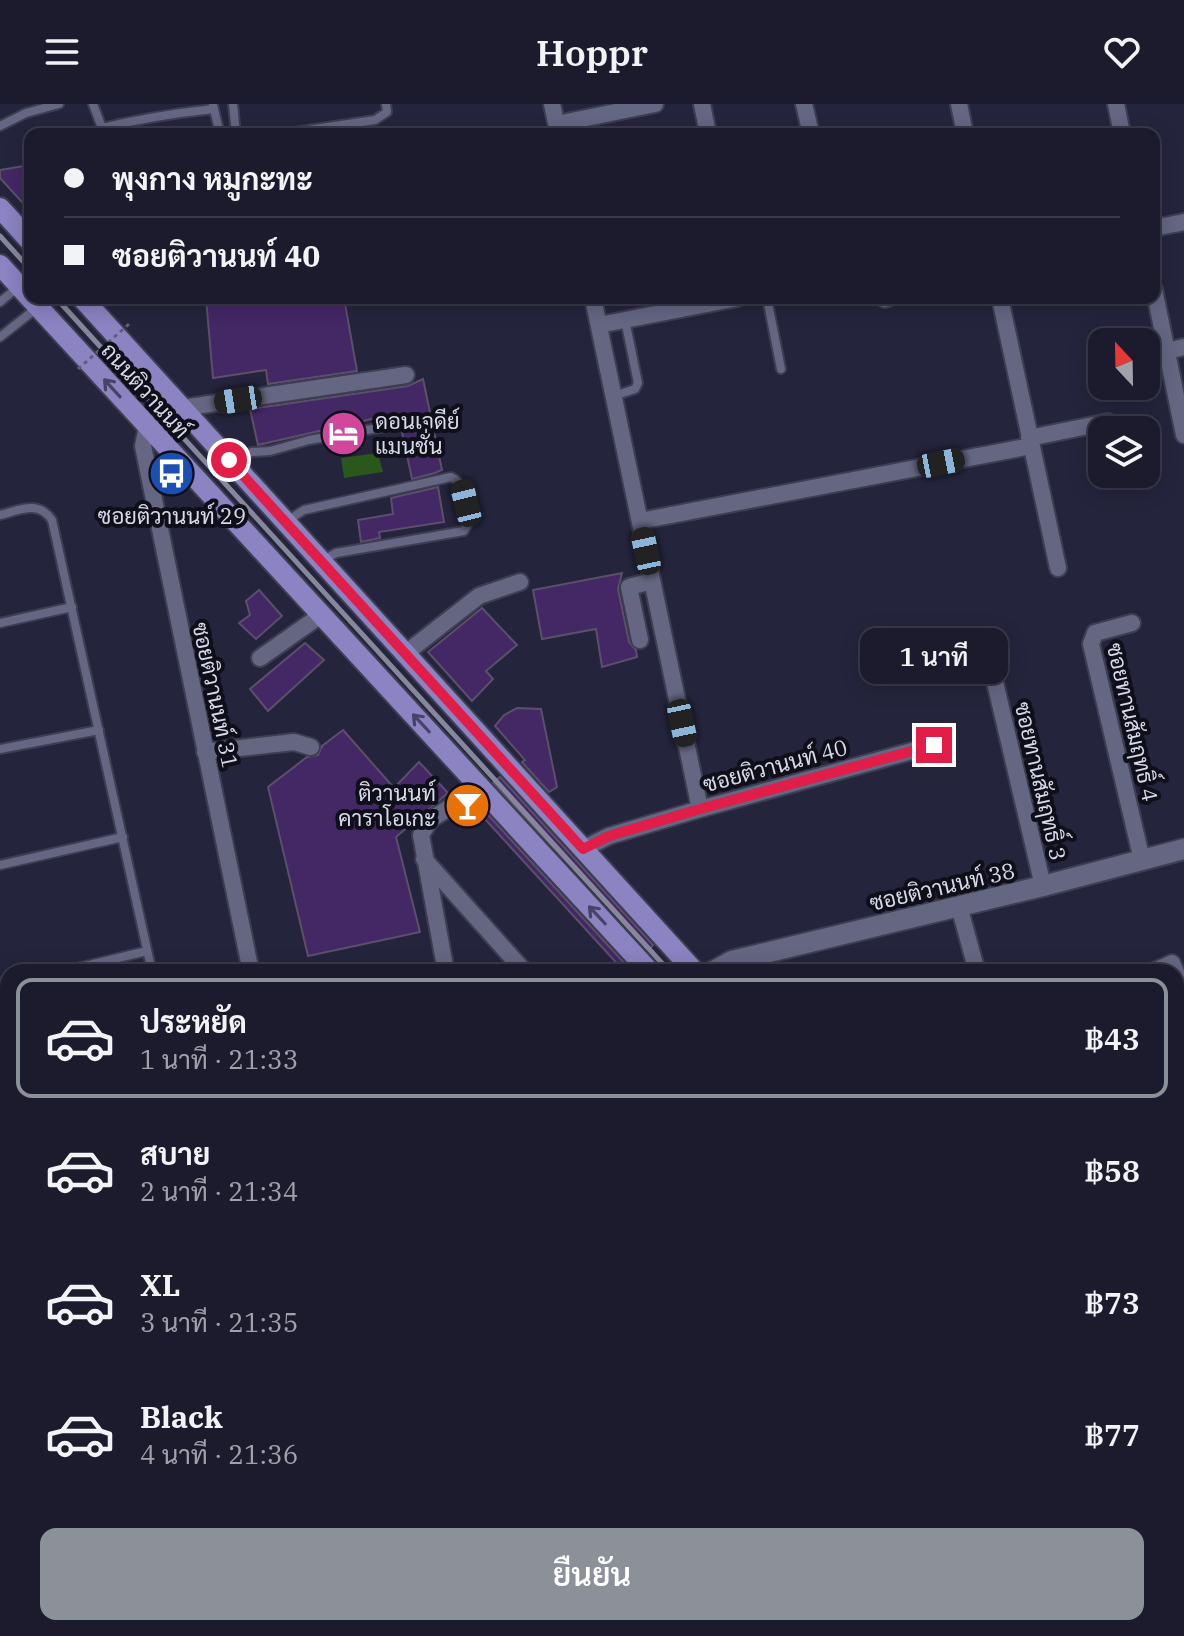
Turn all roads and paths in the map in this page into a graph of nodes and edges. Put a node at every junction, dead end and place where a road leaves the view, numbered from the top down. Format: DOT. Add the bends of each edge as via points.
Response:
graph roads {
  1 [pos="59,104"];
  2 [pos="93,104"];
  3 [pos="233,104"];
  4 [pos="386,104"];
  5 [pos="552,104"];
  6 [pos="655,104"];
  7 [pos="702,104"];
  8 [pos="804,104"];
  9 [pos="959,104"];
  10 [pos="1116,104"];
  11 [pos="214,106"];
  12 [pos="0,126"];
  13 [pos="101,128"];
  14 [pos="114,128"];
  15 [pos="219,128"];
  16 [pos="235,128"];
  17 [pos="321,128"];
  18 [pos="558,128"];
  19 [pos="562,128"];
  20 [pos="707,128"];
  21 [pos="810,128"];
  22 [pos="964,128"];
  23 [pos="1121,128"];
  24 [pos="0,208"];
  25 [pos="1184,222"];
  26 [pos="1160,227"];
  27 [pos="24,234"];
  28 [pos="0,265"];
  29 [pos="24,291"];
  30 [pos="24,298"];
  31 [pos="0,302"];
  32 [pos="25,304"];
  33 [pos="36,304"];
  34 [pos="87,304"];
  35 [pos="594,304"];
  36 [pos="707,304"];
  37 [pos="768,304"];
  38 [pos="1001,304"];
  39 [pos="1157,304"];
  40 [pos="625,320"];
  41 [pos="129,324"];
  42 [pos="599,325"];
  43 [pos="0,337"];
  44 [pos="1184,347"];
  45 [pos="1167,351"];
  46 [pos="78,369"];
  47 [pos="781,369"];
  48 [pos="406,375"];
  49 [pos="614,396"];
  50 [pos="182,408"];
  51 [pos="147,427"];
  52 [pos="384,427"];
  53 [pos="1088,427"];
  54 [pos="1184,435"];
  55 [pos="1030,442"];
  56 [pos="229,460"];
  57 [pos="0,515"];
  58 [pos="286,521"];
  59 [pos="640,521"];
  60 [pos="322,561"];
  61 [pos="1058,568"];
  62 [pos="652,581"];
  63 [pos="520,582"];
  64 [pos="72,607"];
  65 [pos="321,615"];
  66 [pos="0,623"];
  67 [pos="1132,623"];
  68 [pos="640,640"];
  69 [pos="985,640"];
  70 [pos="406,653"];
  71 [pos="260,658"];
  72 [pos="99,730"];
  73 [pos="934,745"];
  74 [pos="311,747"];
  75 [pos="0,749"];
  76 [pos="205,752"];
  77 [pos="480,788"];
  78 [pos="700,809"];
  79 [pos="123,837"];
  80 [pos="583,849"];
  81 [pos="1184,849"];
  82 [pos="423,858"];
  83 [pos="1142,860"];
  84 [pos="0,865"];
  85 [pos="1043,886"];
  86 [pos="959,906"];
  87 [pos="147,951"];
  88 [pos="93,964"];
  89 [pos="150,964"];
  90 [pos="249,964"];
  91 [pos="444,964"];
  92 [pos="518,964"];
  93 [pos="643,964"];
  94 [pos="688,964"];
  95 [pos="727,964"];
  96 [pos="975,964"];
  1 -- 12 [label="lane"];
  2 -- 13 [label="lane"];
  3 -- 16 [label="lane"];
  4 -- 17 [label="lane" via="387,112 375,120"];
  5 -- 18 [label="street"];
  6 -- 19 [label="street"];
  7 -- 20 [label="street"];
  8 -- 21 [label="street"];
  9 -- 22 [label="street"];
  10 -- 23 [label="street"];
  11 -- 14 [label="lane"];
  11 -- 15 [label="lane"];
  24 -- 27 [label="main road"];
  25 -- 26 [label="street"];
  28 -- 29 [label="main road, ถนนติวานนท์"];
  30 -- 31 [label="lane"];
  32 -- 43 [label="lane"];
  51 -- 33 [label="main road, ถนนติวานนท์, one-way"];
  34 -- 50 [label="main road, ถนนติวานนท์"];
  35 -- 42 [label="street"];
  36 -- 40 [label="street"];
  37 -- 47 [label="lane"];
  38 -- 55 [label="street"];
  39 -- 45 [label="street"];
  40 -- 42 [label="street"];
  40 -- 49 [label="lane" via="638,383"];
  41 -- 46 [label="path, bridge"];
  42 -- 49 [label="street"];
  44 -- 45 [label="street"];
  45 -- 54 [label="street"];
  48 -- 50 [label="street"];
  49 -- 59 [label="street"];
  50 -- 56 [label="main road, ถนนติวานนท์"];
  51 -- 65 [label="main road, ถนนติวานนท์"];
  51 -- 76 [label="street, ซอยติวานนท์ 31" via="143,446"];
  52 -- 56 [label="lane"];
  53 -- 55 [label="street"];
  55 -- 59 [label="street"];
  55 -- 61 [label="street"];
  56 -- 58 [label="main road, ถนนติวานนท์"];
  57 -- 64 [label="lane" via="35,506 46,510"];
  58 -- 60 [label="main road, ถนนติวานนท์"];
  58 -- 60 [label="lane" via="304,510 451,477 462,486 470,520 464,531 336,553"];
  59 -- 62 [label="street"];
  60 -- 70 [label="main road, ถนนติวานนท์"];
  62 -- 68 [label="street" via="629,587"];
  62 -- 78 [label="street"];
  63 -- 70 [label="street" via="479,596"];
  64 -- 66 [label="lane"];
  64 -- 72 [label="lane"];
  65 -- 71 [label="street"];
  77 -- 65 [label="main road, ถนนติวานนท์, one-way"];
  67 -- 83 [label="street, ซอยทานสัมฤทธิ์ 4" via="1095,633 1091,644"];
  69 -- 85 [label="street, ซอยทานสัมฤทธิ์ 3"];
  70 -- 80 [label="main road, ถนนติวานนท์"];
  72 -- 75 [label="lane"];
  72 -- 79 [label="lane"];
  73 -- 78 [label="street, ซอยติวานนท์ 40"];
  74 -- 76 [label="street" via="294,742"];
  76 -- 90 [label="street, ซอยติวานนท์ 31"];
  77 -- 82 [label="street" via="424,827"];
  93 -- 77 [label="main road, ถนนติวานนท์, one-way"];
  78 -- 80 [label="street, ซอยติวานนท์ 40"];
  79 -- 84 [label="lane"];
  79 -- 87 [label="lane"];
  80 -- 94 [label="main road, ถนนติวานนท์"];
  81 -- 83 [label="street, ซอยติวานนท์ 38"];
  82 -- 91 [label="street"];
  82 -- 92 [label="street"];
  83 -- 85 [label="street, ซอยติวานนท์ 38"];
  85 -- 86 [label="street, ซอยติวานนท์ 38"];
  86 -- 95 [label="street, ซอยติวานนท์ 38"];
  86 -- 96 [label="street"];
  87 -- 88 [label="lane"];
  87 -- 89 [label="lane"];
}
